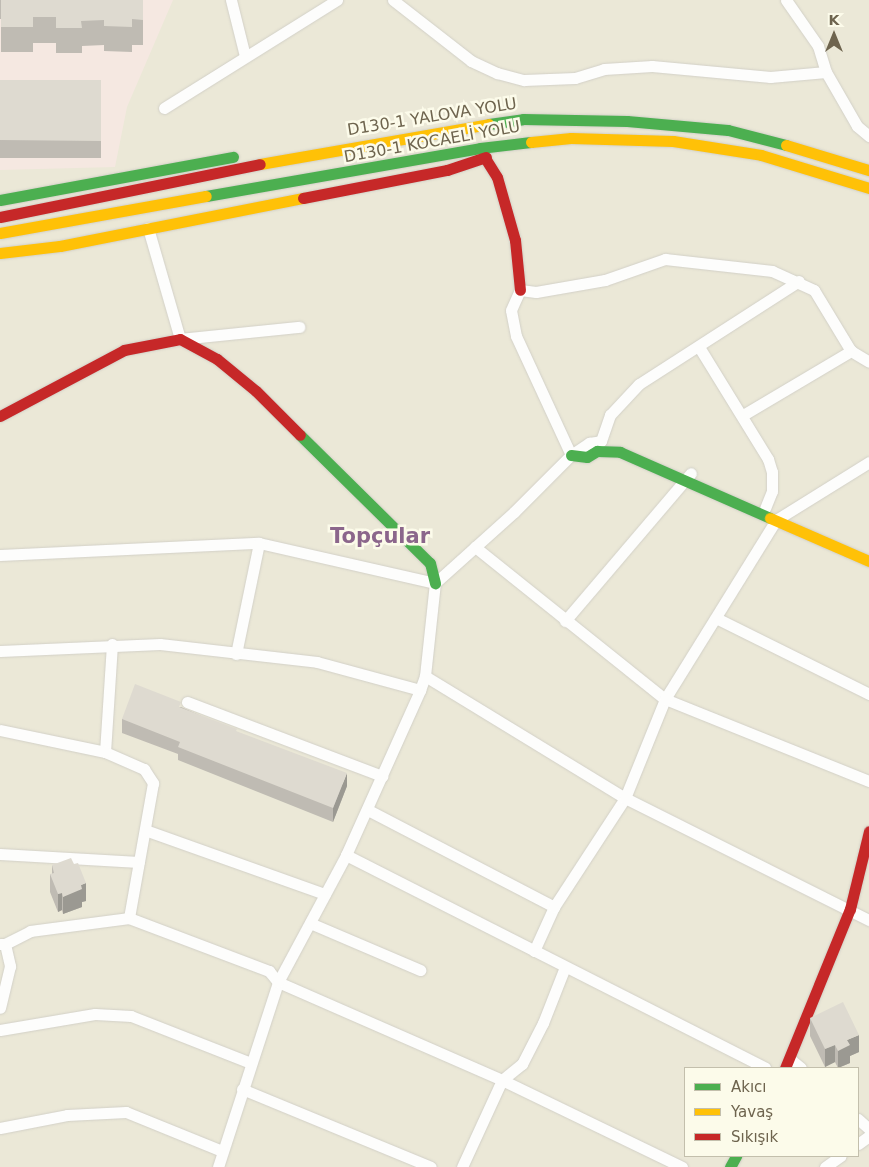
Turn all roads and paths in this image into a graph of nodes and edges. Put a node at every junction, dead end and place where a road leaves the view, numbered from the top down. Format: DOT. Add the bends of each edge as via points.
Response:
graph roads {
  1 [pos="231,0"];
  2 [pos="337,0"];
  3 [pos="393,0"];
  4 [pos="786,0"];
  5 [pos="245,56"];
  6 [pos="826,72"];
  7 [pos="164,108"];
  8 [pos="869,136"];
  9 [pos="384,140"];
  10 [pos="520,142"];
  11 [pos="485,158"];
  12 [pos="869,170"];
  13 [pos="869,188"];
  14 [pos="0,200"];
  15 [pos="0,217"];
  16 [pos="148,228"];
  17 [pos="0,233"];
  18 [pos="0,253"];
  19 [pos="799,281"];
  20 [pos="520,290"];
  21 [pos="299,327"];
  22 [pos="180,339"];
  23 [pos="700,347"];
  24 [pos="851,351"];
  25 [pos="869,362"];
  26 [pos="743,415"];
  27 [pos="0,416"];
  28 [pos="601,441"];
  29 [pos="571,455"];
  30 [pos="869,462"];
  31 [pos="688,477"];
  32 [pos="766,508"];
  33 [pos="779,517"];
  34 [pos="259,543"];
  35 [pos="475,546"];
  36 [pos="0,554"];
  37 [pos="869,554"];
  38 [pos="869,561"];
  39 [pos="435,583"];
  40 [pos="716,618"];
  41 [pos="565,621"];
  42 [pos="112,644"];
  43 [pos="0,651"];
  44 [pos="236,654"];
  45 [pos="425,676"];
  46 [pos="420,690"];
  47 [pos="869,694"];
  48 [pos="665,698"];
  49 [pos="187,702"];
  50 [pos="0,730"];
  51 [pos="106,752"];
  52 [pos="382,776"];
  53 [pos="869,781"];
  54 [pos="625,798"];
  55 [pos="368,810"];
  56 [pos="145,830"];
  57 [pos="869,831"];
  58 [pos="0,854"];
  59 [pos="346,855"];
  60 [pos="139,862"];
  61 [pos="325,894"];
  62 [pos="554,907"];
  63 [pos="850,909"];
  64 [pos="129,918"];
  65 [pos="869,920"];
  66 [pos="310,923"];
  67 [pos="2,944"];
  68 [pos="534,951"];
  69 [pos="565,967"];
  70 [pos="420,970"];
  71 [pos="278,982"];
  72 [pos="0,1008"];
  73 [pos="0,1030"];
  74 [pos="251,1063"];
  75 [pos="788,1063"];
  76 [pos="763,1067"];
  77 [pos="502,1080"];
  78 [pos="242,1089"];
  79 [pos="859,1120"];
  80 [pos="0,1128"];
  81 [pos="869,1129"];
  82 [pos="222,1150"];
  83 [pos="840,1157"];
  84 [pos="218,1167"];
  85 [pos="431,1167"];
  86 [pos="462,1167"];
  87 [pos="682,1167"];
  88 [pos="825,1167"];
  1 -- 5 [label="street"];
  2 -- 5 [label="street"];
  3 -- 6 [label="street" via="471,61 497,73 524,80 576,78 604,69 652,66 770,77"];
  4 -- 6 [label="street" via="818,46"];
  5 -- 7 [label="street"];
  6 -- 8 [label="street" via="857,126"];
  9 -- 12 [label="main road, D130-1 YALOVA YOLU" via="523,119 627,120 728,130"];
  9 -- 14 [label="main road" via="324,141"];
  9 -- 15 [label="main road, D130-1 YALOVA YOLU"];
  10 -- 11 [label="main road"];
  10 -- 13 [label="main road, D130-1 KOCAELİ YOLU" via="594,137 672,141 761,155"];
  10 -- 17 [label="main road, D130-1 KOCAELİ YOLU"];
  11 -- 16 [label="main road" via="447,170"];
  11 -- 20 [label="main road" via="497,177 515,240"];
  16 -- 18 [label="main road" via="60,246"];
  16 -- 22 [label="street"];
  19 -- 20 [label="street" via="747,266 665,259 605,280 536,292"];
  19 -- 23 [label="street"];
  19 -- 24 [label="street" via="814,290"];
  20 -- 29 [label="street" via="511,310 516,336"];
  21 -- 22 [label="street"];
  22 -- 27 [label="main road" via="124,350"];
  22 -- 39 [label="main road" via="217,359 256,391 430,563"];
  23 -- 26 [label="street"];
  23 -- 28 [label="street" via="639,384 610,415"];
  24 -- 25 [label="street"];
  24 -- 26 [label="street"];
  26 -- 32 [label="street" via="772,472 772,491"];
  28 -- 29 [label="street" via="589,443"];
  28 -- 31 [label="main road" via="620,443"];
  29 -- 31 [label="main road" via="587,457 597,451 620,452"];
  29 -- 35 [label="street"];
  30 -- 33 [label="street"];
  31 -- 32 [label="main road"];
  31 -- 33 [label="main road"];
  31 -- 41 [label="street"];
  32 -- 33 [label="main road"];
  33 -- 37 [label="main road"];
  33 -- 38 [label="main road"];
  33 -- 40 [label="street"];
  34 -- 36 [label="street"];
  34 -- 39 [label="street"];
  34 -- 44 [label="street"];
  35 -- 39 [label="street"];
  35 -- 41 [label="street"];
  39 -- 45 [label="street"];
  40 -- 47 [label="street"];
  40 -- 48 [label="street"];
  41 -- 48 [label="street"];
  42 -- 43 [label="street"];
  42 -- 44 [label="street" via="160,644"];
  42 -- 51 [label="street"];
  44 -- 46 [label="street" via="317,662"];
  45 -- 46 [label="street"];
  45 -- 54 [label="street"];
  46 -- 52 [label="street"];
  48 -- 53 [label="street"];
  48 -- 54 [label="street"];
  49 -- 52 [label="street"];
  50 -- 51 [label="street"];
  51 -- 56 [label="street" via="144,769 153,783"];
  52 -- 55 [label="street"];
  54 -- 62 [label="street"];
  54 -- 63 [label="street"];
  55 -- 59 [label="street"];
  55 -- 62 [label="street"];
  56 -- 60 [label="street"];
  56 -- 61 [label="street"];
  57 -- 63 [label="main road"];
  58 -- 60 [label="street"];
  59 -- 61 [label="street"];
  59 -- 68 [label="street"];
  60 -- 64 [label="street"];
  61 -- 66 [label="street"];
  62 -- 68 [label="street"];
  63 -- 65 [label="street"];
  63 -- 75 [label="main road"];
  64 -- 67 [label="street" via="30,931"];
  64 -- 71 [label="street" via="269,971"];
  66 -- 70 [label="street"];
  66 -- 71 [label="street"];
  67 -- 72 [label="street" via="10,966"];
  68 -- 69 [label="street"];
  69 -- 76 [label="street"];
  69 -- 77 [label="street" via="543,1023 522,1064"];
  71 -- 74 [label="street"];
  71 -- 77 [label="street"];
  73 -- 74 [label="street" via="96,1014 131,1016"];
  74 -- 78 [label="street"];
  77 -- 86 [label="street"];
  77 -- 87 [label="street"];
  78 -- 82 [label="street"];
  78 -- 85 [label="street"];
  79 -- 81 [label="street"];
  80 -- 82 [label="street" via="67,1114 126,1112"];
  82 -- 84 [label="street"];
  83 -- 88 [label="street"];
}
